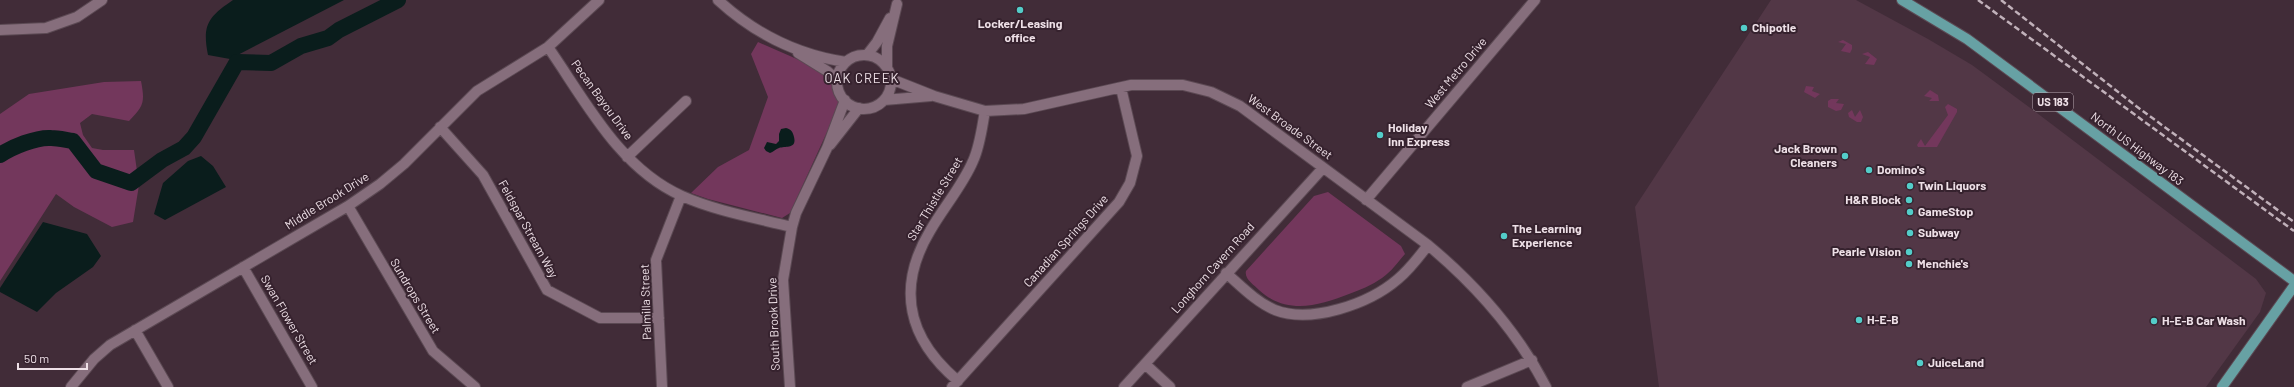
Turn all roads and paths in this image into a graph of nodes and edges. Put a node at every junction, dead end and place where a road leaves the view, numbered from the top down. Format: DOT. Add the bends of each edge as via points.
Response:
graph roads {
  1 [pos="102,0"];
  2 [pos="599,0"];
  3 [pos="718,0"];
  4 [pos="1535,0"];
  5 [pos="1902,0"];
  6 [pos="898,2"];
  7 [pos="0,30"];
  8 [pos="784,45"];
  9 [pos="548,47"];
  10 [pos="867,55"];
  11 [pos="846,62"];
  12 [pos="887,67"];
  13 [pos="891,78"];
  14 [pos="838,81"];
  15 [pos="1121,88"];
  16 [pos="934,96"];
  17 [pos="845,100"];
  18 [pos="884,100"];
  19 [pos="686,101"];
  20 [pos="859,108"];
  21 [pos="985,111"];
  22 [pos="440,127"];
  23 [pos="827,148"];
  24 [pos="627,157"];
  25 [pos="1323,168"];
  26 [pos="681,196"];
  27 [pos="1366,200"];
  28 [pos="348,206"];
  29 [pos="792,227"];
  30 [pos="1428,244"];
  31 [pos="243,267"];
  32 [pos="1226,273"];
  33 [pos="2294,281"];
  34 [pos="2294,286"];
  35 [pos="659,318"];
  36 [pos="134,330"];
  37 [pos="1532,360"];
  38 [pos="1145,364"];
  39 [pos="955,384"];
  40 [pos="71,387"];
  41 [pos="168,387"];
  42 [pos="312,387"];
  43 [pos="475,387"];
  44 [pos="662,387"];
  45 [pos="790,387"];
  46 [pos="1124,387"];
  47 [pos="1170,387"];
  48 [pos="1467,387"];
  49 [pos="1546,387"];
  50 [pos="2222,387"];
  1 -- 7 [label="street" via="77,17 46,28"];
  2 -- 9 [label="street, Middle Brook Drive"];
  3 -- 8 [label="street" via="740,20"];
  4 -- 27 [label="street, West Metro Drive"];
  5 -- 33 [label="main road, North US Highway 183 / US 183" via="1967,39"];
  6 -- 10 [label="street" via="877,42"];
  6 -- 12 [label="street" via="887,46"];
  8 -- 11 [label="street"];
  8 -- 14 [label="street" via="827,71"];
  9 -- 22 [label="street, Middle Brook Drive" via="477,91"];
  9 -- 24 [label="street, Pecan Bayou Drive"];
  10 -- 11 [label="street" via="856,56"];
  10 -- 12 [label="street" via="875,57"];
  11 -- 14 [label="street"];
  12 -- 13 [label="street"];
  13 -- 16 [label="street, West Broade Street"];
  13 -- 18 [label="street" via="891,86"];
  14 -- 17 [label="street" via="841,95"];
  15 -- 21 [label="street, West Broade Street" via="1024,109"];
  15 -- 25 [label="street, West Broade Street" via="1131,85 1183,85 1211,92 1240,106"];
  15 -- 39 [label="street, Canadian Springs Drive" via="1137,156 1130,183 1119,202"];
  16 -- 18 [label="street, West Broade Street"];
  16 -- 21 [label="street, West Broade Street"];
  17 -- 20 [label="street"];
  17 -- 23 [label="street, South Brook Drive"];
  18 -- 20 [label="street" via="868,108"];
  19 -- 24 [label="street"];
  20 -- 23 [label="street, South Brook Drive"];
  21 -- 39 [label="street, Star Thistle Street" via="973,161 917,255 909,290 914,324 935,360"];
  22 -- 28 [label="street, Middle Brook Drive" via="398,169"];
  22 -- 35 [label="street, Feldspar Stream Way" via="483,175 547,290 600,318"];
  23 -- 29 [label="street, South Brook Drive" via="796,213"];
  24 -- 26 [label="street, Pecan Bayou Drive" via="651,177"];
  25 -- 27 [label="street, West Broade Street"];
  25 -- 32 [label="street, Longhorn Cavern Road"];
  26 -- 29 [label="street, Pecan Bayou Drive"];
  26 -- 35 [label="street, Palmilla Street" via="656,260"];
  27 -- 30 [label="street, West Broade Street"];
  28 -- 31 [label="street, Middle Brook Drive"];
  28 -- 43 [label="street, Sundrops Street" via="433,351"];
  29 -- 45 [label="street, South Brook Drive" via="783,280"];
  30 -- 32 [label="street" via="1413,265 1379,293 1321,314 1292,314 1274,310 1255,298"];
  30 -- 37 [label="street, West Broade Street" via="1457,269 1499,314"];
  31 -- 36 [label="street, Middle Brook Drive"];
  31 -- 42 [label="street, Swan Flower Street"];
  32 -- 38 [label="street, Longhorn Cavern Road"];
  34 -- 50 [label="main road"];
  35 -- 44 [label="street, Palmilla Street"];
  36 -- 40 [label="street, Middle Brook Drive" via="94,359"];
  36 -- 41 [label="street"];
  37 -- 48 [label="street"];
  37 -- 49 [label="street, West Broade Street"];
  38 -- 46 [label="street, Longhorn Cavern Road"];
  38 -- 47 [label="street"];
}
